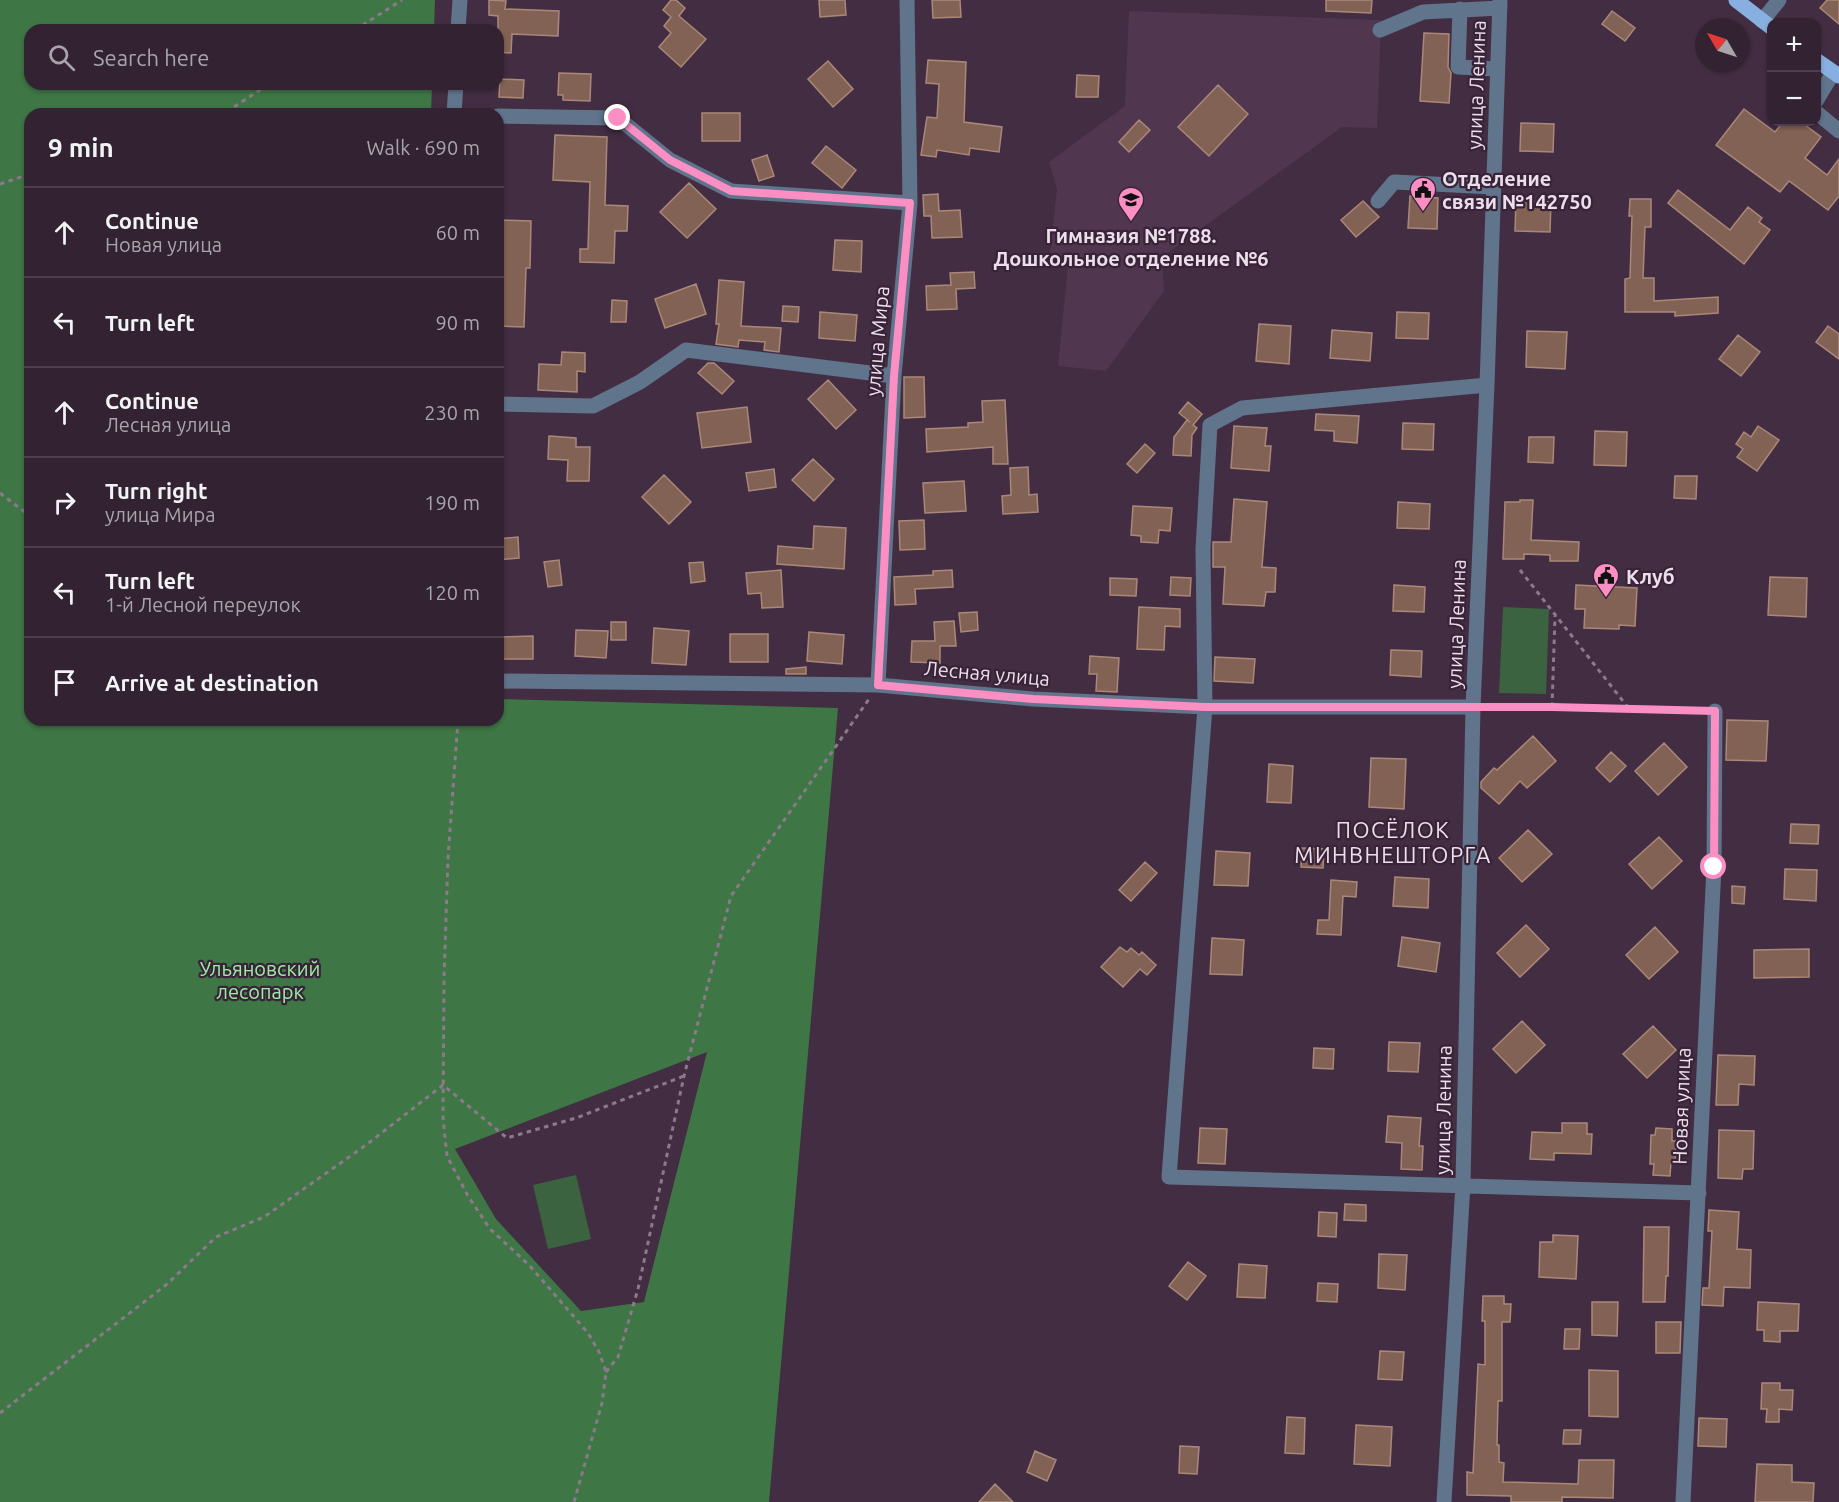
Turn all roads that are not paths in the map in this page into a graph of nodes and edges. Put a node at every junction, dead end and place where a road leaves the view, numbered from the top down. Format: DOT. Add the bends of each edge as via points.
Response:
graph roads {
  1 [pos="460,0"];
  2 [pos="907,0"];
  3 [pos="1736,0"];
  4 [pos="1779,0"];
  5 [pos="1500,4"];
  6 [pos="1460,9"];
  7 [pos="1770,18"];
  8 [pos="458,24"];
  9 [pos="1767,24"];
  10 [pos="1380,30"];
  11 [pos="1821,64"];
  12 [pos="1497,69"];
  13 [pos="1836,74"];
  14 [pos="456,90"];
  15 [pos="1821,94"];
  16 [pos="454,108"];
  17 [pos="504,116"];
  18 [pos="1821,116"];
  19 [pos="1839,131"];
  20 [pos="1493,187"];
  21 [pos="1378,201"];
  22 [pos="910,203"];
  23 [pos="894,376"];
  24 [pos="1487,385"];
  25 [pos="504,404"];
  26 [pos="504,681"];
  27 [pos="878,685"];
  28 [pos="1205,707"];
  29 [pos="1473,707"];
  30 [pos="1715,711"];
  31 [pos="1462,1184"];
  32 [pos="1699,1193"];
  33 [pos="1444,1502"];
  34 [pos="1683,1502"];
  1 -- 8 [label="street"];
  2 -- 22 [label="street, улица Мира"];
  3 -- 9 [label="main road"];
  4 -- 7 [label="street"];
  5 -- 6 [label="street"];
  5 -- 12 [label="street, улица Ленина"];
  6 -- 10 [label="street" via="1423,12"];
  6 -- 12 [label="street" via="1458,67"];
  11 -- 13 [label="main road"];
  12 -- 20 [label="street, улица Ленина"];
  13 -- 15 [label="street"];
  14 -- 16 [label="street"];
  17 -- 22 [label="street" via="618,118 670,160 731,191"];
  18 -- 19 [label="street"];
  20 -- 21 [label="street" via="1394,182"];
  20 -- 24 [label="street, улица Ленина"];
  22 -- 23 [label="street, улица Мира"];
  23 -- 25 [label="street" via="686,350 640,382 593,406"];
  23 -- 27 [label="street, улица Мира"];
  24 -- 28 [label="street" via="1242,408 1210,424 1203,549"];
  24 -- 29 [label="street, улица Ленина"];
  26 -- 27 [label="street, Лесная улица"];
  27 -- 28 [label="street, Лесная улица" via="1033,699"];
  28 -- 29 [label="street, Лесная улица"];
  28 -- 31 [label="street" via="1169,1177"];
  29 -- 31 [label="street, улица Ленина"];
  30 -- 32 [label="street, Новая улица" via="1714,867"];
  31 -- 32 [label="street"];
  31 -- 33 [label="street, улица Ленина"];
  32 -- 34 [label="street, Новая улица"];
}
